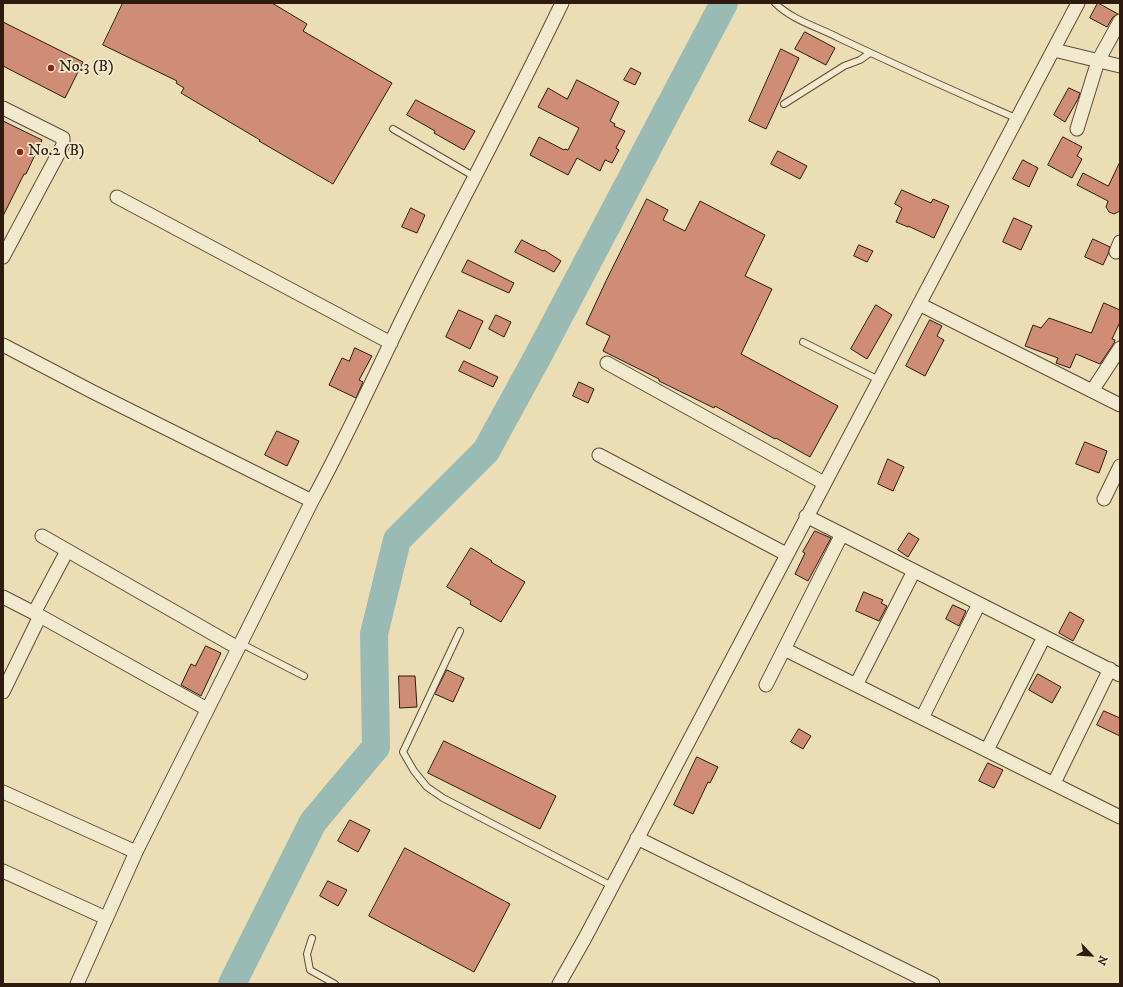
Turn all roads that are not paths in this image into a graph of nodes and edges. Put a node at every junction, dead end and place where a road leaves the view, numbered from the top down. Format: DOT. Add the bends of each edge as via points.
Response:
graph roads {
  1 [pos="562,3"];
  2 [pos="775,3"];
  3 [pos="1078,3"];
  4 [pos="1120,21"];
  5 [pos="1054,50"];
  6 [pos="870,53"];
  7 [pos="1098,61"];
  8 [pos="1120,66"];
  9 [pos="784,104"];
  10 [pos="3,108"];
  11 [pos="1018,119"];
  12 [pos="1077,128"];
  13 [pos="393,129"];
  14 [pos="475,177"];
  15 [pos="116,197"];
  16 [pos="3,257"];
  17 [pos="919,304"];
  18 [pos="803,342"];
  19 [pos="391,343"];
  20 [pos="3,345"];
  21 [pos="1120,348"];
  22 [pos="608,363"];
  23 [pos="879,380"];
  24 [pos="1092,391"];
  25 [pos="1120,405"];
  26 [pos="599,455"];
  27 [pos="1120,466"];
  28 [pos="824,483"];
  29 [pos="1104,499"];
  30 [pos="312,501"];
  31 [pos="806,516"];
  32 [pos="842,534"];
  33 [pos="42,536"];
  34 [pos="67,551"];
  35 [pos="786,554"];
  36 [pos="914,571"];
  37 [pos="3,597"];
  38 [pos="979,604"];
  39 [pos="37,614"];
  40 [pos="460,631"];
  41 [pos="1044,636"];
  42 [pos="239,645"];
  43 [pos="784,649"];
  44 [pos="1115,672"];
  45 [pos="304,676"];
  46 [pos="766,685"];
  47 [pos="856,685"];
  48 [pos="3,692"];
  49 [pos="207,709"];
  50 [pos="922,718"];
  51 [pos="987,750"];
  52 [pos="1054,783"];
  53 [pos="3,792"];
  54 [pos="1119,815"];
  55 [pos="637,838"];
  56 [pos="136,852"];
  57 [pos="3,871"];
  58 [pos="612,886"];
  59 [pos="106,918"];
  60 [pos="312,938"];
  61 [pos="77,984"];
  62 [pos="335,984"];
  63 [pos="559,984"];
  64 [pos="933,984"];
  1 -- 14 [label="street"];
  2 -- 6 [label="lane" via="783,12"];
  3 -- 5 [label="street"];
  4 -- 7 [label="street"];
  5 -- 7 [label="street"];
  5 -- 11 [label="street"];
  6 -- 9 [label="lane" via="844,66"];
  6 -- 11 [label="lane"];
  7 -- 8 [label="street"];
  7 -- 12 [label="street"];
  10 -- 16 [label="street" via="63,138 63,144"];
  11 -- 17 [label="street"];
  13 -- 14 [label="lane"];
  14 -- 19 [label="street"];
  15 -- 19 [label="street"];
  17 -- 23 [label="street"];
  17 -- 24 [label="street"];
  18 -- 23 [label="lane"];
  19 -- 30 [label="street"];
  20 -- 30 [label="street"];
  21 -- 24 [label="street"];
  22 -- 28 [label="street"];
  23 -- 28 [label="street"];
  24 -- 25 [label="street"];
  26 -- 35 [label="street"];
  27 -- 29 [label="street"];
  28 -- 31 [label="street"];
  30 -- 42 [label="street"];
  31 -- 32 [label="street"];
  31 -- 35 [label="street"];
  32 -- 36 [label="street"];
  32 -- 43 [label="street"];
  33 -- 34 [label="street"];
  34 -- 39 [label="street"];
  34 -- 42 [label="street"];
  35 -- 55 [label="street"];
  36 -- 38 [label="street"];
  36 -- 47 [label="street"];
  37 -- 39 [label="street"];
  38 -- 41 [label="street"];
  38 -- 50 [label="street"];
  39 -- 48 [label="street"];
  39 -- 49 [label="street"];
  40 -- 58 [label="lane" via="403,752 414,771 427,787 443,798"];
  41 -- 44 [label="street"];
  41 -- 51 [label="street"];
  42 -- 45 [label="lane"];
  42 -- 49 [label="street"];
  43 -- 46 [label="street"];
  43 -- 47 [label="street"];
  44 -- 52 [label="street"];
  47 -- 50 [label="street"];
  49 -- 56 [label="street"];
  50 -- 51 [label="street"];
  51 -- 52 [label="street"];
  52 -- 54 [label="street"];
  53 -- 56 [label="street"];
  55 -- 58 [label="street"];
  55 -- 64 [label="street"];
  56 -- 59 [label="street"];
  57 -- 59 [label="street"];
  58 -- 63 [label="street"];
  59 -- 61 [label="street"];
  60 -- 62 [label="lane" via="307,954 310,970"];
}
